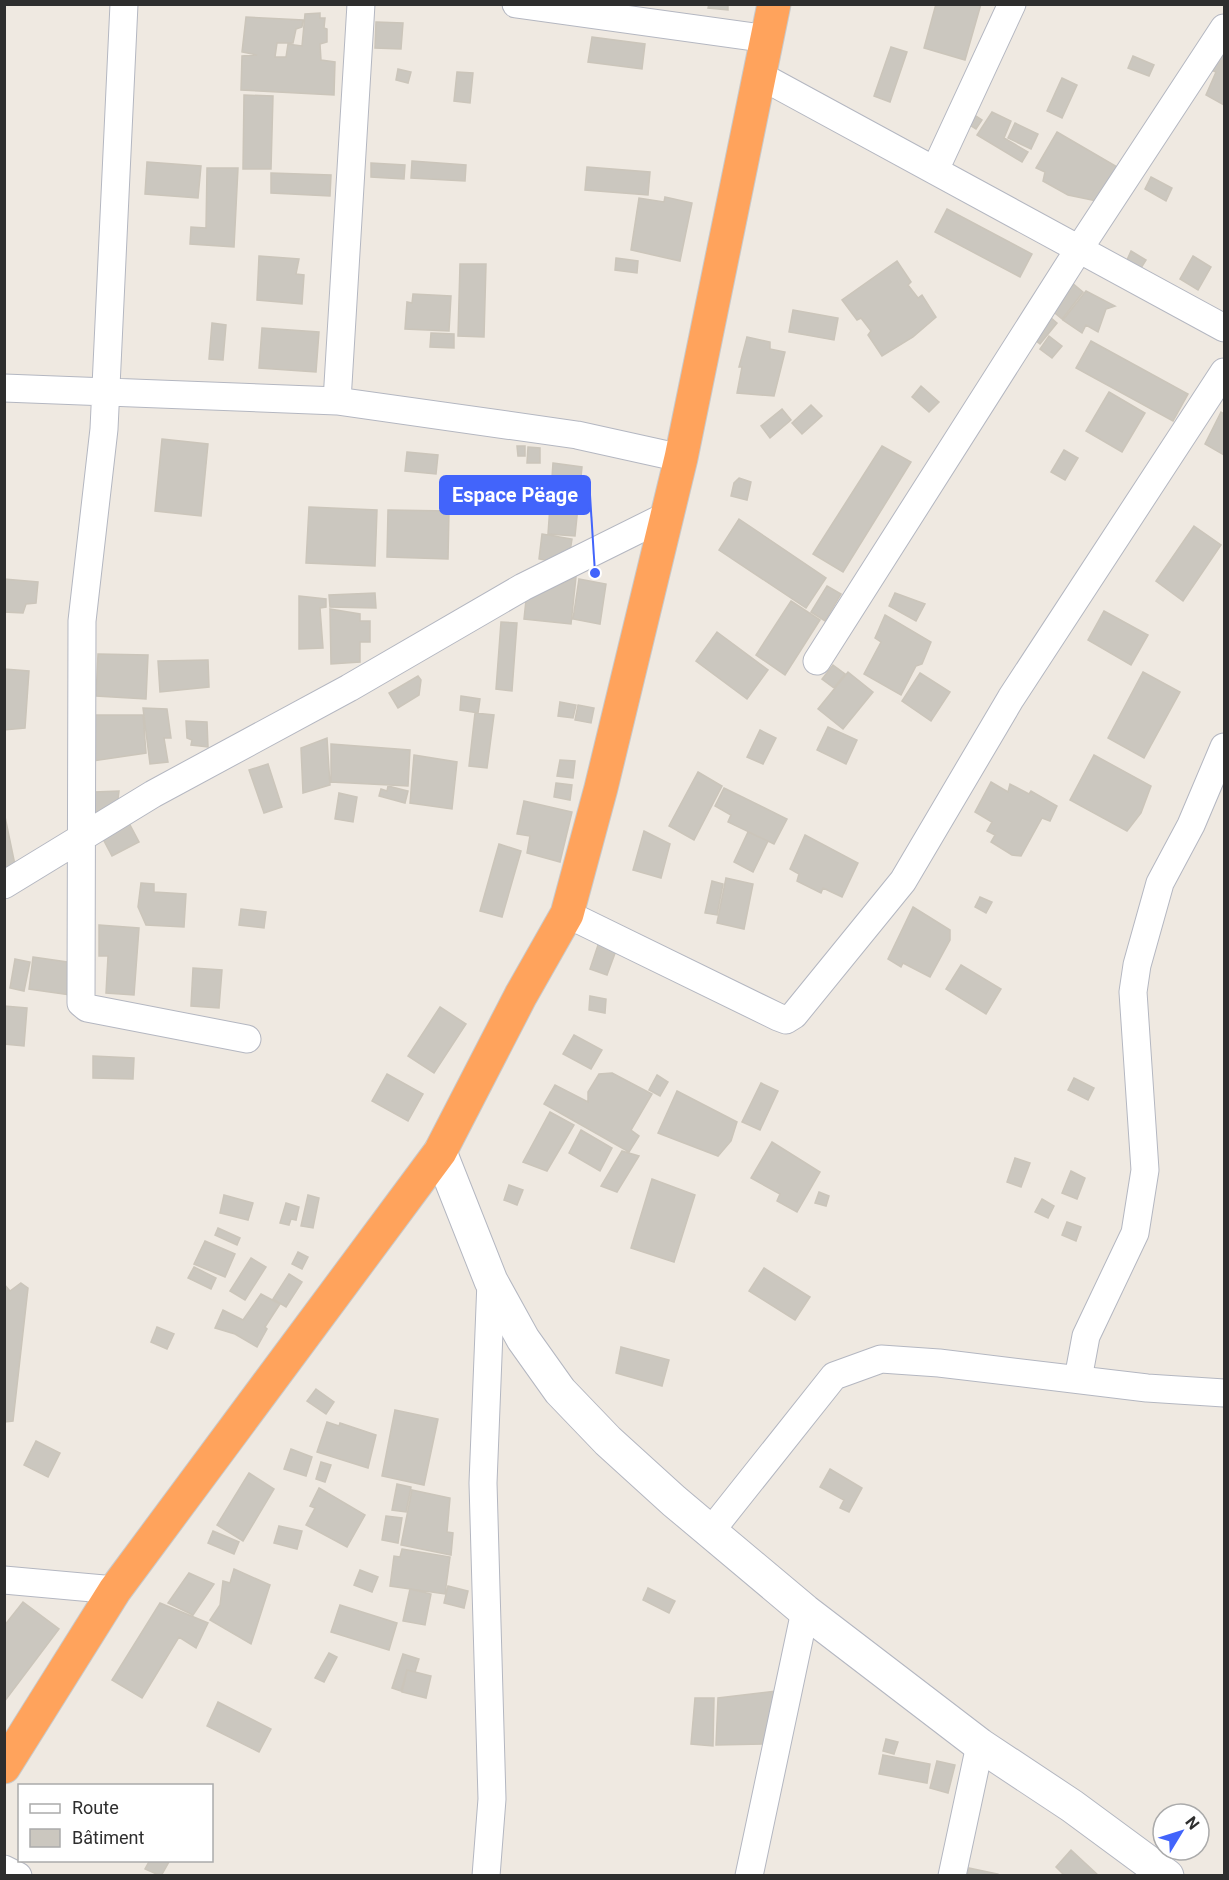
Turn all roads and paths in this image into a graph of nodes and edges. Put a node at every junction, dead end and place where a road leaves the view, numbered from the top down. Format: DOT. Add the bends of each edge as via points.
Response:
graph roads {
  1 [pos="124,4"];
  2 [pos="361,4"];
  3 [pos="516,4"];
  4 [pos="774,4"];
  5 [pos="1012,4"];
  6 [pos="1224,28"];
  7 [pos="769,39"];
  8 [pos="761,76"];
  9 [pos="935,170"];
  10 [pos="1079,249"];
  11 [pos="1224,328"];
  12 [pos="1224,372"];
  13 [pos="4,388"];
  14 [pos="105,391"];
  15 [pos="337,401"];
  16 [pos="681,458"];
  17 [pos="666,516"];
  18 [pos="817,661"];
  19 [pos="1224,747"];
  20 [pos="82,838"];
  21 [pos="4,885"];
  22 [pos="567,914"];
  23 [pos="247,1039"];
  24 [pos="440,1152"];
  25 [pos="491,1281"];
  26 [pos="1078,1379"];
  27 [pos="1224,1394"];
  28 [pos="710,1532"];
  29 [pos="4,1580"];
  30 [pos="115,1590"];
  31 [pos="805,1611"];
  32 [pos="980,1745"];
  33 [pos="4,1767"];
  34 [pos="4,1869"];
  35 [pos="1150,1870"];
  36 [pos="18,1875"];
  37 [pos="486,1875"];
  38 [pos="749,1875"];
  39 [pos="952,1875"];
  1 -- 14 [label="street"];
  2 -- 15 [label="street"];
  3 -- 7 [label="street"];
  4 -- 7 [label="highway"];
  5 -- 9 [label="street"];
  6 -- 10 [label="street"];
  7 -- 8 [label="highway"];
  8 -- 9 [label="street"];
  8 -- 16 [label="highway"];
  9 -- 10 [label="street"];
  10 -- 11 [label="street"];
  10 -- 18 [label="street"];
  12 -- 22 [label="street" via="1011,698 903,881 794,1015 786,1020 778,1017"];
  13 -- 14 [label="street"];
  14 -- 15 [label="street"];
  14 -- 20 [label="street" via="82,621"];
  15 -- 16 [label="street" via="577,435"];
  16 -- 17 [label="highway"];
  17 -- 20 [label="street" via="523,587 349,688 153,794"];
  17 -- 22 [label="highway"];
  19 -- 26 [label="street" via="1191,825 1160,883 1137,965 1133,992 1145,1170 1135,1233 1086,1336"];
  20 -- 21 [label="street"];
  20 -- 23 [label="street" via="83,1006"];
  22 -- 24 [label="highway"];
  24 -- 25 [label="street"];
  24 -- 30 [label="highway"];
  25 -- 28 [label="street" via="523,1339 560,1391 608,1441"];
  25 -- 37 [label="street" via="483,1483 492,1799"];
  26 -- 27 [label="street"];
  26 -- 28 [label="street" via="881,1359 834,1376"];
  28 -- 31 [label="street"];
  29 -- 30 [label="street"];
  30 -- 33 [label="highway"];
  31 -- 32 [label="street"];
  31 -- 38 [label="street"];
  32 -- 35 [label="street" via="1072,1806"];
  32 -- 39 [label="street"];
  34 -- 36 [label="street"];
}
